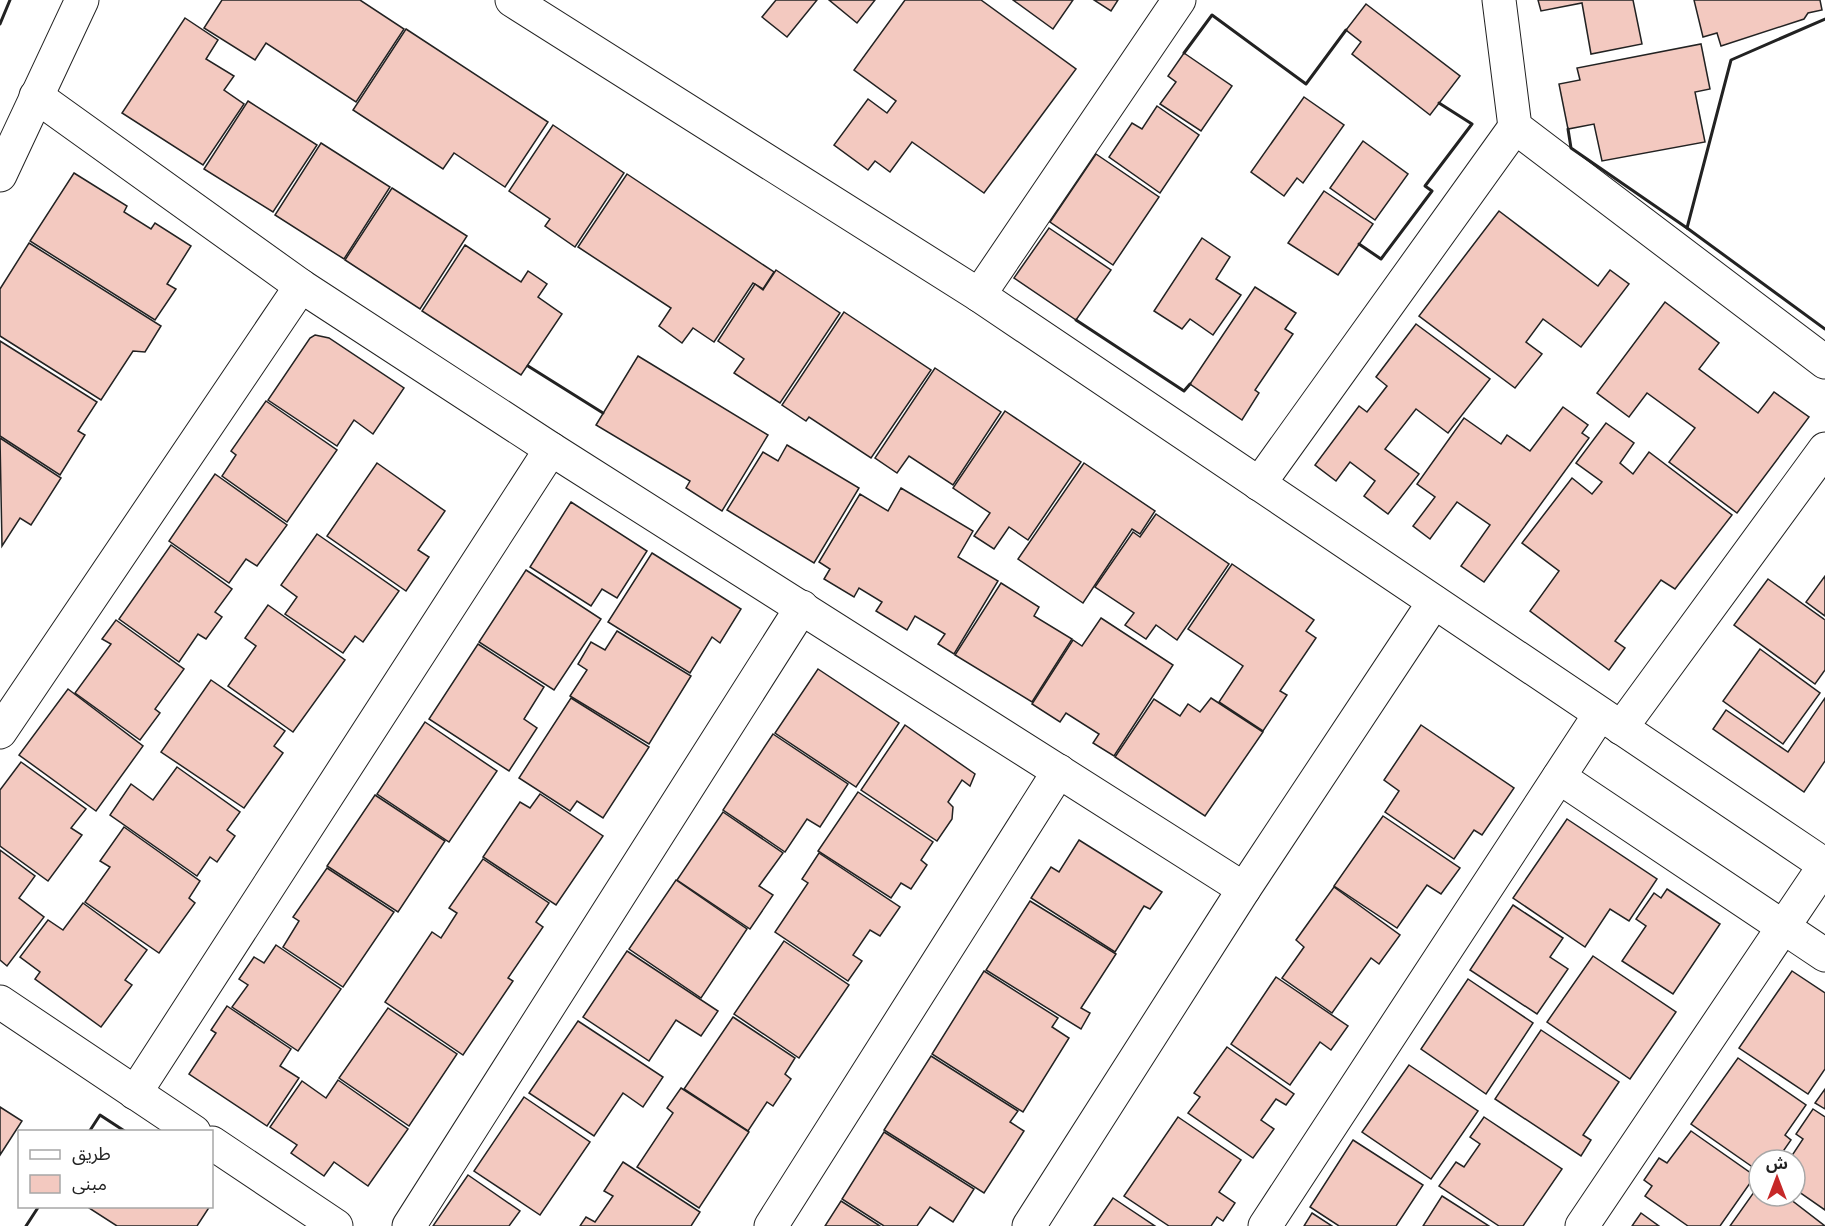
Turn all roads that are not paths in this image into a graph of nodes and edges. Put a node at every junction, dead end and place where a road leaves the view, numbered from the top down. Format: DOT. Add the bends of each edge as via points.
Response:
graph roads {
  1 [pos="82,0"];
  2 [pos="512,0"];
  3 [pos="1179,0"];
  4 [pos="1499,0"];
  5 [pos="36,96"];
  6 [pos="1515,127"];
  7 [pos="2,164"];
  8 [pos="301,286"];
  9 [pos="979,295"];
  10 [pos="1825,362"];
  11 [pos="551,449"];
  12 [pos="1825,449"];
  13 [pos="1259,484"];
  14 [pos="1434,602"];
  15 [pos="802,607"];
  16 [pos="1611,721"];
  17 [pos="0,732"];
  18 [pos="1059,771"];
  19 [pos="1559,777"];
  20 [pos="1825,865"];
  21 [pos="1244,890"];
  22 [pos="1782,926"];
  23 [pos="1825,955"];
  24 [pos="0,1002"];
  25 [pos="135,1093"];
  26 [pos="192,1130"];
  27 [pos="213,1144"];
  28 [pos="336,1226"];
  29 [pos="409,1226"];
  30 [pos="771,1226"];
  31 [pos="1029,1226"];
  32 [pos="1265,1226"];
  33 [pos="1582,1226"];
  1 -- 5 [label="street"];
  2 -- 9 [label="street"];
  3 -- 9 [label="street"];
  4 -- 6 [label="street"];
  5 -- 7 [label="street"];
  5 -- 8 [label="street"];
  6 -- 10 [label="street"];
  6 -- 13 [label="street"];
  8 -- 11 [label="street"];
  8 -- 17 [label="street"];
  9 -- 13 [label="street"];
  11 -- 15 [label="street"];
  11 -- 25 [label="street"];
  12 -- 16 [label="street"];
  13 -- 14 [label="street"];
  14 -- 16 [label="street"];
  14 -- 21 [label="street"];
  15 -- 18 [label="street"];
  15 -- 29 [label="street"];
  16 -- 19 [label="street"];
  16 -- 20 [label="street"];
  18 -- 21 [label="street"];
  18 -- 30 [label="street"];
  19 -- 22 [label="street"];
  19 -- 32 [label="street"];
  20 -- 22 [label="street"];
  21 -- 31 [label="street"];
  22 -- 23 [label="street"];
  22 -- 33 [label="street"];
  24 -- 25 [label="street"];
  25 -- 26 [label="street"];
  27 -- 28 [label="street"];
}
